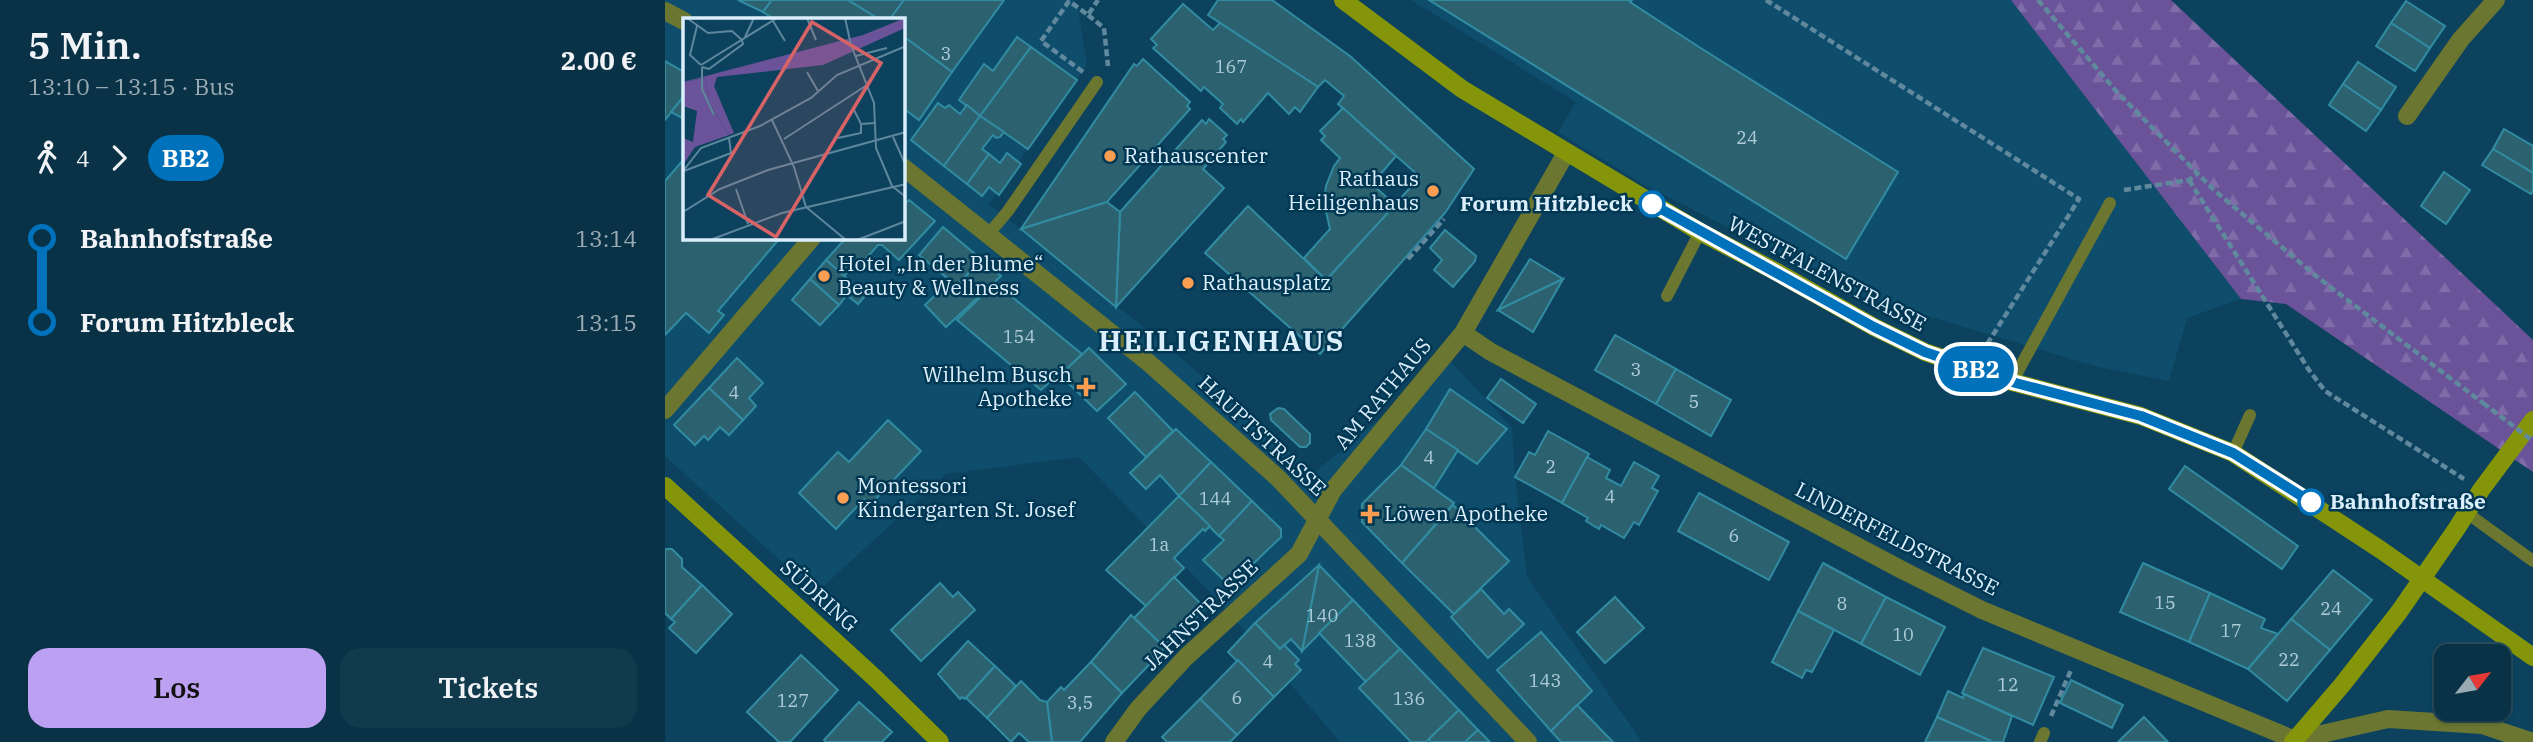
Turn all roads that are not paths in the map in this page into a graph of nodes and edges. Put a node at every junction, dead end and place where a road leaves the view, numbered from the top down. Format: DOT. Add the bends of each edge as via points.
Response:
graph roads {
  1 [pos="1343,0"];
  2 [pos="2496,0"];
  3 [pos="665,11"];
  4 [pos="683,20"];
  5 [pos="1097,82"];
  6 [pos="2407,117"];
  7 [pos="1566,153"];
  8 [pos="905,169"];
  9 [pos="2113,197"];
  10 [pos="1700,232"];
  11 [pos="987,236"];
  12 [pos="810,240"];
  13 [pos="1667,296"];
  14 [pos="1463,333"];
  15 [pos="1491,352"];
  16 [pos="2012,382"];
  17 [pos="665,410"];
  18 [pos="2250,415"];
  19 [pos="2533,420"];
  20 [pos="2233,453"];
  21 [pos="665,486"];
  22 [pos="2467,513"];
  23 [pos="1318,520"];
  24 [pos="2533,561"];
  25 [pos="2422,578"];
  26 [pos="2533,657"];
  27 [pos="2294,741"];
  28 [pos="2533,741"];
  29 [pos="940,742"];
  30 [pos="1114,742"];
  31 [pos="1528,742"];
  1 -- 7 [label="street, WESTFALENSTRASSE" via="1462,89"];
  2 -- 6 [label="street" via="2461,39"];
  3 -- 4 [label="street"];
  5 -- 11 [label="lane"];
  7 -- 10 [label="street, WESTFALENSTRASSE"];
  7 -- 14 [label="street, AM RATHAUS"];
  8 -- 11 [label="street, HAUPTSTRASSE"];
  9 -- 16 [label="lane"];
  10 -- 13 [label="lane"];
  10 -- 16 [label="street, WESTFALENSTRASSE" via="1925,352"];
  11 -- 23 [label="street, HAUPTSTRASSE" via="1149,363 1278,478"];
  12 -- 17 [label="street"];
  14 -- 15 [label="street, AM RATHAUS"];
  14 -- 23 [label="street, AM RATHAUS" via="1333,491"];
  15 -- 27 [label="street, LINDERFELDSTRASSE" via="1982,610"];
  16 -- 20 [label="street, WESTFALENSTRASSE" via="2141,416"];
  18 -- 20 [label="lane"];
  19 -- 22 [label="street"];
  20 -- 25 [label="street, WESTFALENSTRASSE"];
  21 -- 29 [label="street, SÜDRING"];
  22 -- 24 [label="lane"];
  22 -- 25 [label="street"];
  23 -- 30 [label="street, JAHNSTRASSE" via="1299,554 1186,657"];
  23 -- 31 [label="street, HAUPTSTRASSE"];
  25 -- 26 [label="street, WESTFALENSTRASSE"];
  25 -- 27 [label="street"];
  27 -- 28 [label="street" via="2388,719 2481,725"];
}
